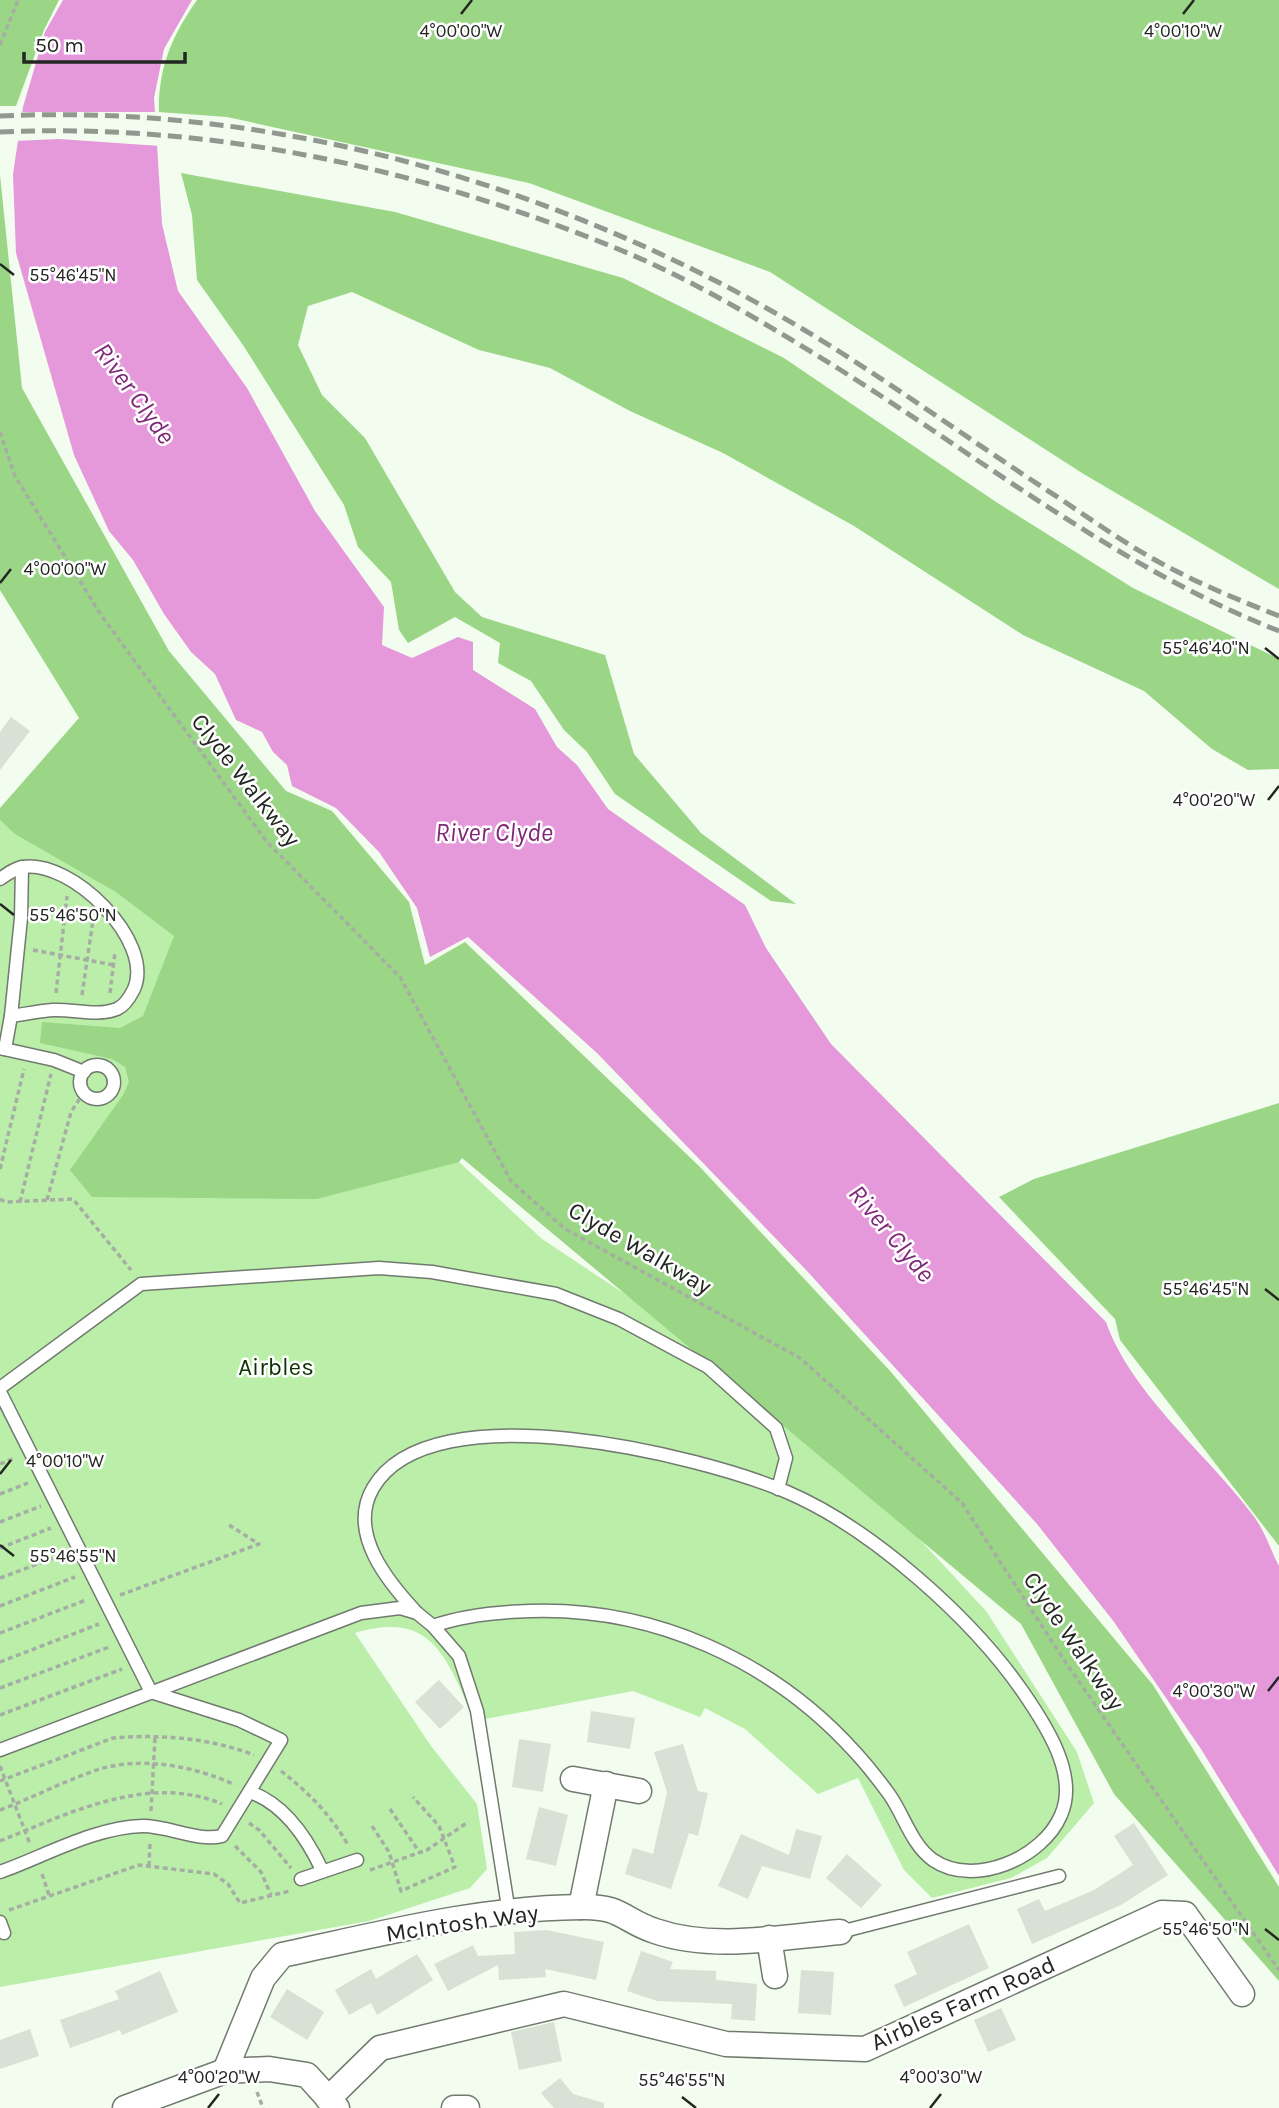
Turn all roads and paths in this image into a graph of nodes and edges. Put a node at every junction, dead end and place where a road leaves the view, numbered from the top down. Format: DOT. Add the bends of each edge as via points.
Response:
graph roads {
  1 [pos="18,0"];
  2 [pos="0,45"];
  3 [pos="0,432"];
  4 [pos="22,867"];
  5 [pos="0,879"];
  6 [pos="70,880"];
  7 [pos="96,902"];
  8 [pos="125,932"];
  9 [pos="18,947"];
  10 [pos="60,956"];
  11 [pos="87,960"];
  12 [pos="114,965"];
  13 [pos="116,1009"];
  14 [pos="54,1010"];
  15 [pos="80,1011"];
  16 [pos="11,1016"];
  17 [pos="3,1049"];
  18 [pos="28,1053"];
  19 [pos="54,1060"];
  20 [pos="84,1072"];
  21 [pos="84,1092"];
  22 [pos="0,1169"];
  23 [pos="0,1199"];
  24 [pos="47,1200"];
  25 [pos="20,1202"];
  26 [pos="141,1284"];
  27 [pos="0,1390"];
  28 [pos="43,1477"];
  29 [pos="778,1489"];
  30 [pos="0,1494"];
  31 [pos="55,1501"];
  32 [pos="0,1522"];
  33 [pos="66,1522"];
  34 [pos="229,1525"];
  35 [pos="0,1548"];
  36 [pos="79,1549"];
  37 [pos="90,1572"];
  38 [pos="0,1578"];
  39 [pos="104,1597"];
  40 [pos="0,1606"];
  41 [pos="417,1614"];
  42 [pos="114,1618"];
  43 [pos="433,1626"];
  44 [pos="0,1633"];
  45 [pos="126,1641"];
  46 [pos="0,1662"];
  47 [pos="137,1664"];
  48 [pos="0,1688"];
  49 [pos="151,1692"];
  50 [pos="0,1715"];
  51 [pos="155,1737"];
  52 [pos="0,1750"];
  53 [pos="0,1766"];
  54 [pos="153,1766"];
  55 [pos="573,1779"];
  56 [pos="606,1784"];
  57 [pos="639,1791"];
  58 [pos="152,1792"];
  59 [pos="250,1792"];
  60 [pos="413,1797"];
  61 [pos="15,1805"];
  62 [pos="390,1809"];
  63 [pos="0,1810"];
  64 [pos="237,1814"];
  65 [pos="372,1826"];
  66 [pos="151,1827"];
  67 [pos="25,1830"];
  68 [pos="222,1836"];
  69 [pos="0,1840"];
  70 [pos="420,1853"];
  71 [pos="36,1859"];
  72 [pos="357,1860"];
  73 [pos="149,1866"];
  74 [pos="322,1870"];
  75 [pos="0,1872"];
  76 [pos="1059,1876"];
  77 [pos="301,1879"];
  78 [pos="49,1895"];
  79 [pos="271,1896"];
  80 [pos="581,1907"];
  81 [pos="0,1913"];
  82 [pos="509,1913"];
  83 [pos="840,1932"];
  84 [pos="769,1938"];
  85 [pos="1279,1970"];
  86 [pos="775,1976"];
  87 [pos="1242,1994"];
  88 [pos="225,2071"];
  89 [pos="332,2103"];
  90 [pos="125,2108"];
  91 [pos="454,2108"];
  92 [pos="467,2108"];
  1 -- 2 [label="path"];
  3 -- 85 [label="path, Clyde Walkway" via="15,476 101,615 259,831 400,977 511,1181 565,1229 800,1358 962,1503 1064,1660"];
  4 -- 5 [label="lane"];
  4 -- 6 [label="lane" via="52,870"];
  4 -- 9 [label="lane"];
  6 -- 7 [label="lane"];
  6 -- 10 [label="path"];
  7 -- 8 [label="lane"];
  7 -- 11 [label="path"];
  8 -- 12 [label="path" via="115,945"];
  8 -- 13 [label="lane" via="135,951 138,980"];
  9 -- 10 [label="path"];
  9 -- 16 [label="lane"];
  10 -- 11 [label="path"];
  10 -- 14 [label="path"];
  11 -- 12 [label="path"];
  11 -- 15 [label="path"];
  12 -- 13 [label="path" via="110,996"];
  13 -- 15 [label="lane"];
  14 -- 15 [label="lane"];
  14 -- 16 [label="lane"];
  16 -- 17 [label="lane"];
  17 -- 18 [label="lane"];
  18 -- 19 [label="lane"];
  18 -- 22 [label="path"];
  19 -- 20 [label="lane"];
  19 -- 25 [label="path"];
  20 -- 21 [label="lane" via="80,1082"];
  20 -- 21 [label="lane" via="99,1066 109,1071 114,1081 112,1091 103,1098"];
  21 -- 24 [label="path" via="71,1112"];
  23 -- 25 [label="path"];
  24 -- 25 [label="path"];
  24 -- 26 [label="path" via="67,1199 80,1205"];
  26 -- 27 [label="lane"];
  26 -- 29 [label="lane" via="379,1268 432,1272 556,1294 619,1319 708,1367 776,1428 786,1458"];
  27 -- 28 [label="lane"];
  28 -- 30 [label="path"];
  28 -- 31 [label="lane"];
  29 -- 41 [label="lane" via="675,1455 625,1445 482,1437 427,1446 405,1457 376,1483 365,1518 378,1564"];
  29 -- 43 [label="lane" via="851,1528 942,1601 986,1644 1046,1726 1062,1768 1066,1802 1046,1838 1020,1857 971,1872 934,1861 912,1837 888,1793 833,1730 776,1683 691,1638 620,1617 560,1610 500,1612"];
  31 -- 32 [label="path"];
  31 -- 33 [label="lane"];
  33 -- 35 [label="path"];
  33 -- 36 [label="lane"];
  34 -- 39 [label="path" via="259,1544"];
  36 -- 37 [label="lane"];
  36 -- 38 [label="path"];
  37 -- 39 [label="lane"];
  37 -- 40 [label="path"];
  39 -- 42 [label="lane"];
  39 -- 44 [label="path"];
  41 -- 43 [label="lane"];
  41 -- 49 [label="lane" via="400,1608 361,1613"];
  42 -- 45 [label="lane"];
  42 -- 46 [label="path"];
  43 -- 82 [label="lane" via="459,1656 477,1711"];
  45 -- 47 [label="lane"];
  45 -- 48 [label="path"];
  47 -- 49 [label="lane"];
  47 -- 50 [label="path"];
  49 -- 52 [label="lane"];
  49 -- 59 [label="lane" via="239,1720 281,1740"];
  51 -- 54 [label="path"];
  53 -- 61 [label="path"];
  54 -- 58 [label="path"];
  54 -- 59 [label="path" via="193,1769"];
  54 -- 61 [label="path" via="96,1770"];
  55 -- 56 [label="street"];
  56 -- 57 [label="street"];
  56 -- 80 [label="street"];
  58 -- 64 [label="path" via="195,1795"];
  58 -- 66 [label="path"];
  58 -- 67 [label="path" via="125,1795"];
  59 -- 64 [label="lane"];
  59 -- 74 [label="lane" via="289,1820"];
  60 -- 65 [label="path" via="439,1826 455,1867 401,1891 389,1852"];
  61 -- 63 [label="path"];
  61 -- 67 [label="path"];
  62 -- 70 [label="path"];
  64 -- 68 [label="lane"];
  64 -- 77 [label="path" via="259,1830"];
  66 -- 68 [label="lane" via="213,1839"];
  66 -- 71 [label="lane" via="105,1833"];
  66 -- 73 [label="path"];
  67 -- 69 [label="path"];
  67 -- 71 [label="path"];
  68 -- 79 [label="path" via="261,1872"];
  71 -- 75 [label="lane"];
  71 -- 78 [label="path"];
  72 -- 74 [label="lane"];
  73 -- 78 [label="path" via="139,1865"];
  73 -- 79 [label="path" via="214,1874 228,1884 240,1903"];
  74 -- 77 [label="lane"];
  76 -- 83 [label="lane, McIntosh Way"];
  77 -- 79 [label="path" via="299,1889"];
  78 -- 81 [label="path"];
  80 -- 82 [label="street, McIntosh Way"];
  80 -- 84 [label="street, McIntosh Way" via="615,1909 655,1931 719,1942"];
  82 -- 88 [label="street, McIntosh Way" via="459,1918 282,1955 262,1978"];
  83 -- 84 [label="street, McIntosh Way"];
  84 -- 86 [label="street"];
  87 -- 89 [label="street, Airbles Farm Road" via="1185,1914 1162,1913 865,2049 726,2044 564,2004 380,2048"];
  88 -- 89 [label="street" via="269,2069 307,2075"];
  88 -- 90 [label="street"];
  91 -- 92 [label="street"];
}
